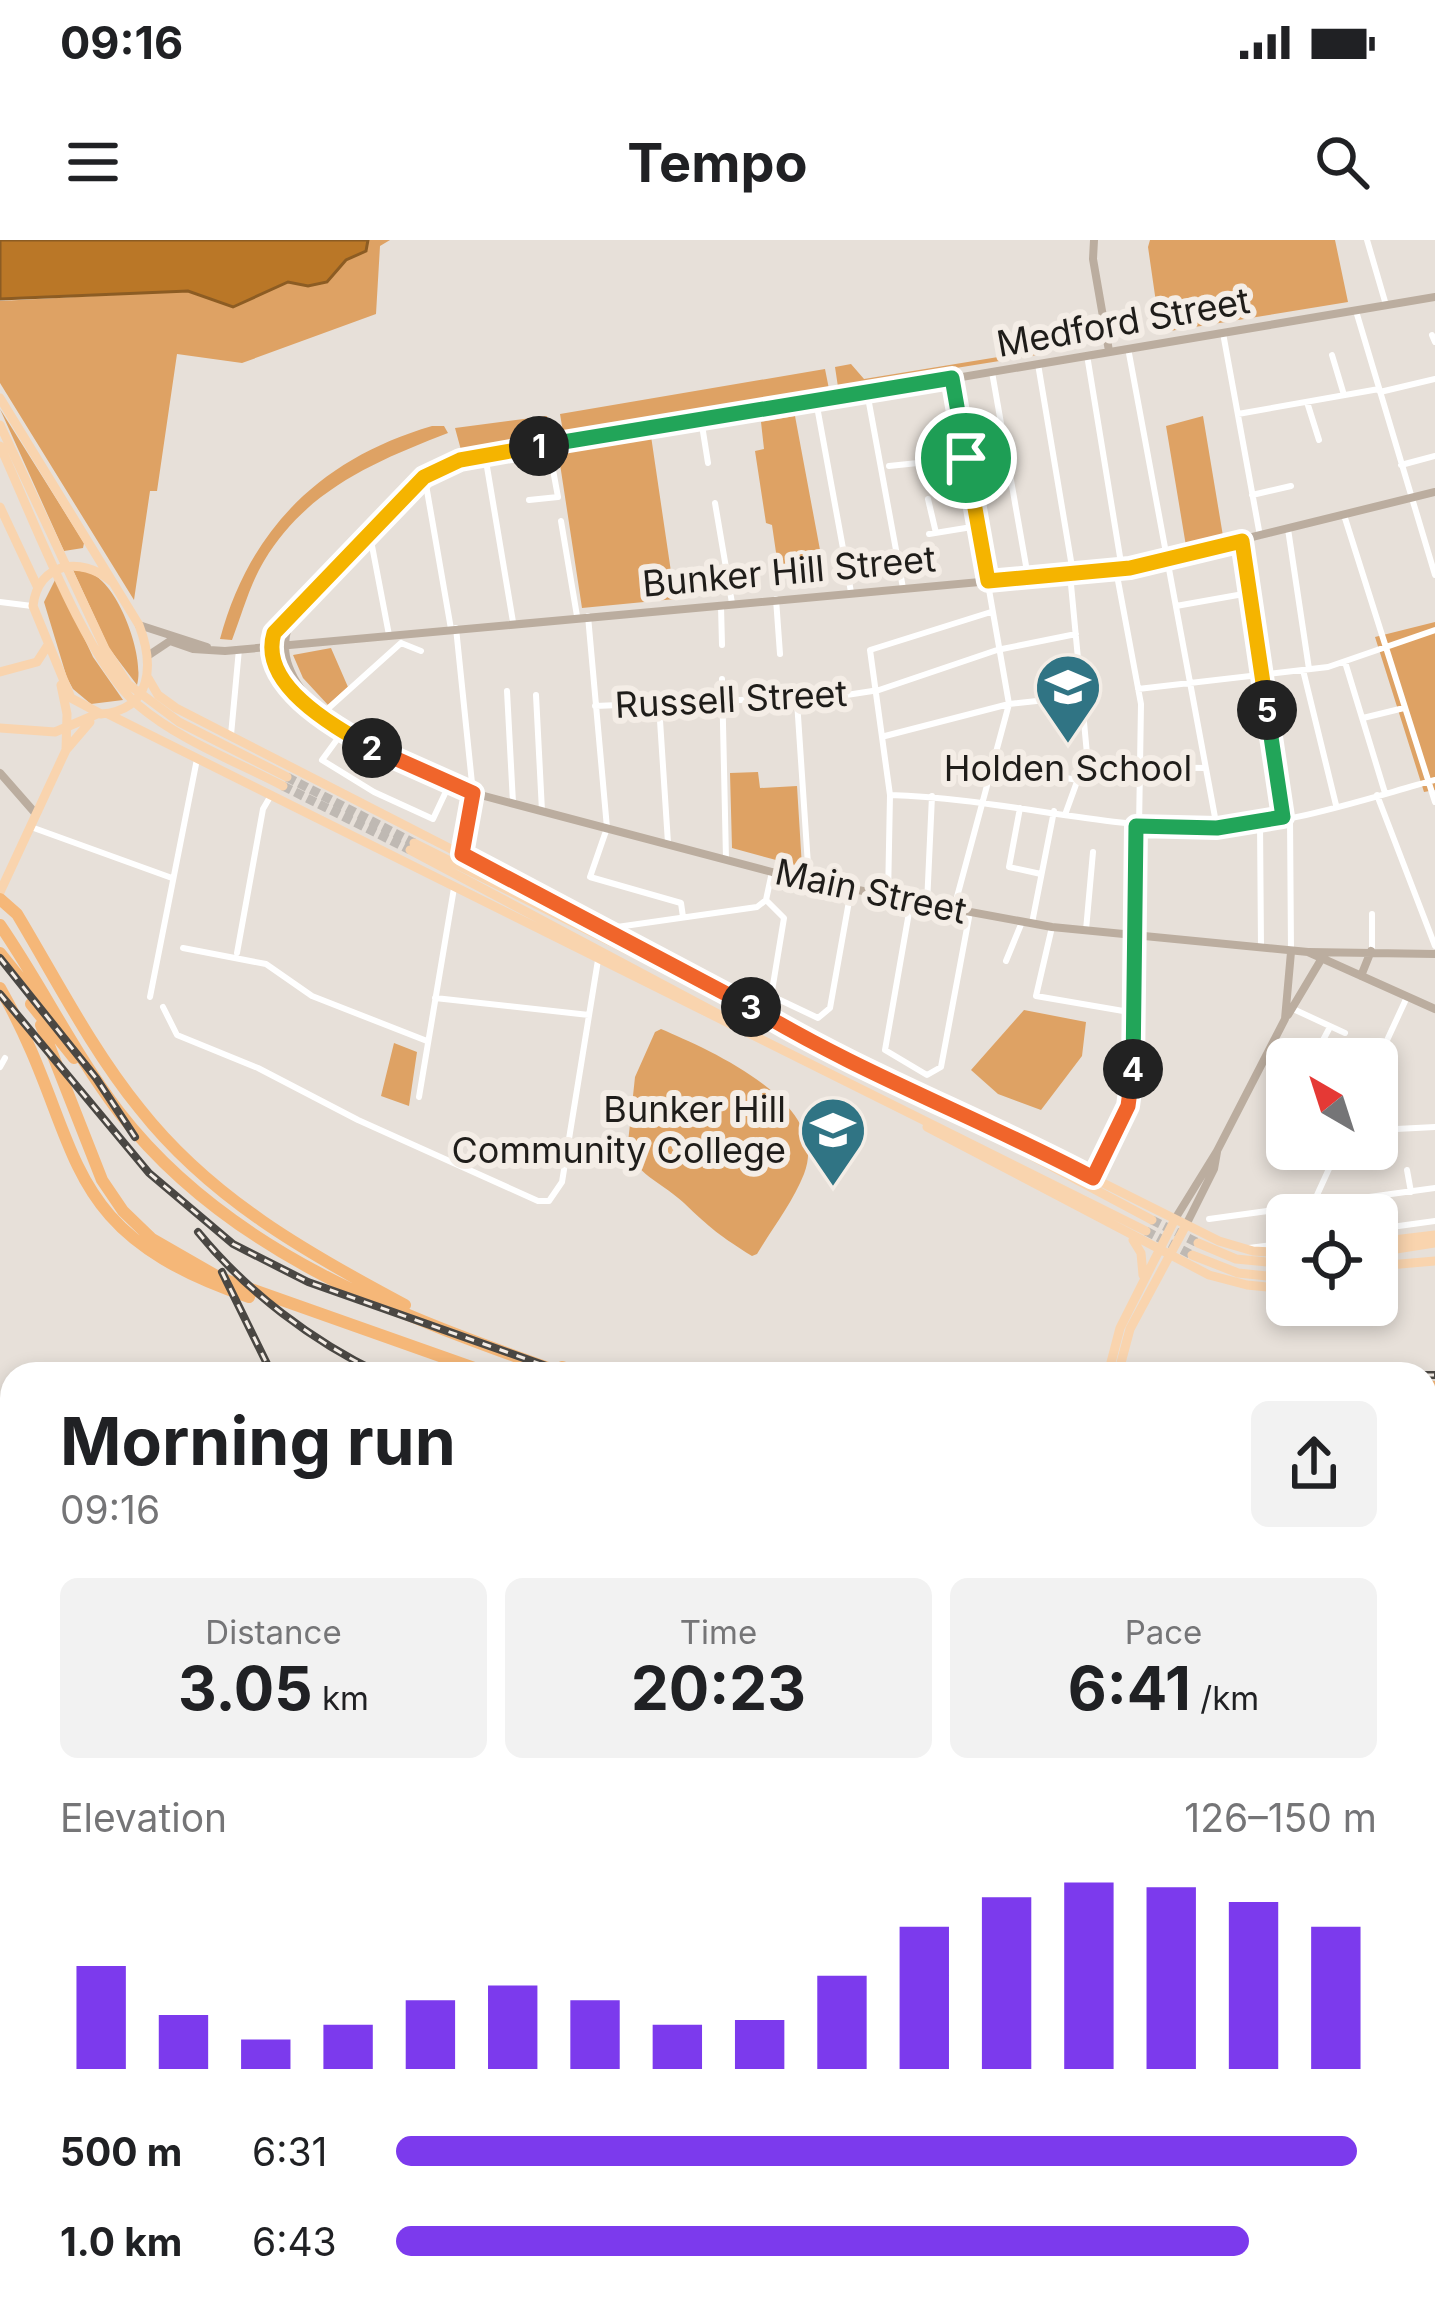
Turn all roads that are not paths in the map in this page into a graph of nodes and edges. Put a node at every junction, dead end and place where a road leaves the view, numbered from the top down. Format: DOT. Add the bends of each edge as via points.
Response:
graph roads {
  1 [pos="1094,240"];
  2 [pos="1366,240"];
  3 [pos="1435,297"];
  4 [pos="1386,305"];
  5 [pos="1356,310"];
  6 [pos="1223,333"];
  7 [pos="1128,349"];
  8 [pos="1109,352"];
  9 [pos="1332,355"];
  10 [pos="1087,356"];
  11 [pos="1038,364"];
  12 [pos="992,372"];
  13 [pos="952,378"];
  14 [pos="1435,379"];
  15 [pos="1379,391"];
  16 [pos="866,392"];
  17 [pos="1345,395"];
  18 [pos="0,398"];
  19 [pos="816,400"];
  20 [pos="1307,402"];
  21 [pos="1238,414"];
  22 [pos="701,419"];
  23 [pos="0,425"];
  24 [pos="1319,440"];
  25 [pos="548,444"];
  26 [pos="0,446"];
  27 [pos="484,455"];
  28 [pos="1435,456"];
  29 [pos="966,458"];
  30 [pos="708,463"];
  31 [pos="1401,464"];
  32 [pos="889,466"];
  33 [pos="424,477"];
  34 [pos="1291,486"];
  35 [pos="1435,492"];
  36 [pos="1252,495"];
  37 [pos="1411,498"];
  38 [pos="928,499"];
  39 [pos="529,500"];
  40 [pos="715,503"];
  41 [pos="0,507"];
  42 [pos="1344,515"];
  43 [pos="561,521"];
  44 [pos="978,526"];
  45 [pos="1288,529"];
  46 [pos="369,530"];
  47 [pos="1260,536"];
  48 [pos="1242,541"];
  49 [pos="1167,559"];
  50 [pos="1119,569"];
  51 [pos="1072,573"];
  52 [pos="1435,575"];
  53 [pos="1028,577"];
  54 [pos="111,581"];
  55 [pos="988,581"];
  56 [pos="38,588"];
  57 [pos="903,588"];
  58 [pos="851,592"];
  59 [pos="1249,593"];
  60 [pos="303,599"];
  61 [pos="776,599"];
  62 [pos="0,602"];
  63 [pos="726,603"];
  64 [pos="33,606"];
  65 [pos="1176,606"];
  66 [pos="991,611"];
  67 [pos="582,616"];
  68 [pos="513,622"];
  69 [pos="139,625"];
  70 [pos="454,629"];
  71 [pos="1435,630"];
  72 [pos="1076,634"];
  73 [pos="397,637"];
  74 [pos="284,644"];
  75 [pos="722,644"];
  76 [pos="48,645"];
  77 [pos="270,646"];
  78 [pos="1386,646"];
  79 [pos="214,650"];
  80 [pos="239,650"];
  81 [pos="998,650"];
  82 [pos="421,651"];
  83 [pos="780,654"];
  84 [pos="149,656"];
  85 [pos="1346,662"];
  86 [pos="1306,670"];
  87 [pos="0,672"];
  88 [pos="58,674"];
  89 [pos="1262,674"];
  90 [pos="722,679"];
  91 [pos="147,682"];
  92 [pos="1191,683"];
  93 [pos="1138,689"];
  94 [pos="879,690"];
  95 [pos="507,692"];
  96 [pos="536,695"];
  97 [pos="1082,696"];
  98 [pos="797,701"];
  99 [pos="722,704"];
  100 [pos="1009,704"];
  101 [pos="659,705"];
  102 [pos="595,706"];
  103 [pos="1404,708"];
  104 [pos="102,714"];
  105 [pos="322,714"];
  106 [pos="1363,718"];
  107 [pos="67,729"];
  108 [pos="1,730"];
  109 [pos="344,730"];
  110 [pos="885,736"];
  111 [pos="229,738"];
  112 [pos="66,749"];
  113 [pos="198,755"];
  114 [pos="222,764"];
  115 [pos="994,766"];
  116 [pos="1139,767"];
  117 [pos="1205,768"];
  118 [pos="0,773"];
  119 [pos="1078,780"];
  120 [pos="1431,781"];
  121 [pos="449,785"];
  122 [pos="473,793"];
  123 [pos="272,794"];
  124 [pos="1381,794"];
  125 [pos="890,795"];
  126 [pos="932,796"];
  127 [pos="984,801"];
  128 [pos="1435,802"];
  129 [pos="513,803"];
  130 [pos="1336,805"];
  131 [pos="1020,807"];
  132 [pos="542,811"];
  133 [pos="1054,811"];
  134 [pos="1066,812"];
  135 [pos="36,814"];
  136 [pos="1287,816"];
  137 [pos="1261,822"];
  138 [pos="31,826"];
  139 [pos="1136,826"];
  140 [pos="607,828"];
  141 [pos="1217,828"];
  142 [pos="668,843"];
  143 [pos="1093,852"];
  144 [pos="462,854"];
  145 [pos="726,859"];
  146 [pos="772,872"];
  147 [pos="1041,874"];
  148 [pos="172,878"];
  149 [pos="809,880"];
  150 [pos="454,888"];
  151 [pos="851,890"];
  152 [pos="0,895"];
  153 [pos="888,897"];
  154 [pos="766,900"];
  155 [pos="911,902"];
  156 [pos="928,904"];
  157 [pos="953,909"];
  158 [pos="970,912"];
  159 [pos="1372,914"];
  160 [pos="683,917"];
  161 [pos="1027,923"];
  162 [pos="0,926"];
  163 [pos="1052,927"];
  164 [pos="605,928"];
  165 [pos="1085,930"];
  166 [pos="1135,936"];
  167 [pos="0,948"];
  168 [pos="183,948"];
  169 [pos="1261,949"];
  170 [pos="1435,950"];
  171 [pos="1371,951"];
  172 [pos="1292,952"];
  173 [pos="1308,952"];
  174 [pos="236,955"];
  175 [pos="1322,958"];
  176 [pos="598,960"];
  177 [pos="1006,962"];
  178 [pos="0,966"];
  179 [pos="1361,976"];
  180 [pos="0,988"];
  181 [pos="150,997"];
  182 [pos="1407,997"];
  183 [pos="435,998"];
  184 [pos="163,1007"];
  185 [pos="1290,1008"];
  186 [pos="1435,1009"];
  187 [pos="1136,1013"];
  188 [pos="589,1015"];
  189 [pos="766,1016"];
  190 [pos="1330,1027"];
  191 [pos="1345,1034"];
  192 [pos="757,1037"];
  193 [pos="1275,1038"];
  194 [pos="1324,1038"];
  195 [pos="1388,1038"];
  196 [pos="427,1041"];
  197 [pos="1266,1056"];
  198 [pos="5,1058"];
  199 [pos="0,1067"];
  200 [pos="864,1068"];
  201 [pos="860,1088"];
  202 [pos="419,1097"];
  203 [pos="1435,1127"];
  204 [pos="1398,1129"];
  205 [pos="1217,1151"];
  206 [pos="1407,1170"];
  207 [pos="1093,1178"];
  208 [pos="1435,1188"];
  209 [pos="1411,1192"];
  210 [pos="1398,1194"];
  211 [pos="1150,1207"];
  212 [pos="1266,1214"];
  213 [pos="1174,1219"];
  214 [pos="1208,1219"];
  215 [pos="1152,1220"];
  216 [pos="1435,1221"];
  217 [pos="1186,1225"];
  218 [pos="1398,1226"];
  219 [pos="1125,1232"];
  220 [pos="1141,1235"];
  221 [pos="1213,1239"];
  222 [pos="1435,1239"];
  223 [pos="1398,1241"];
  224 [pos="1198,1243"];
  225 [pos="1266,1246"];
  226 [pos="1398,1247"];
  227 [pos="1242,1249"];
  228 [pos="1164,1251"];
  229 [pos="1266,1251"];
  230 [pos="1192,1261"];
  231 [pos="1435,1261"];
  232 [pos="1266,1262"];
  233 [pos="1398,1264"];
  234 [pos="1266,1276"];
  235 [pos="1156,1279"];
  236 [pos="1266,1287"];
  237 [pos="1139,1290"];
  238 [pos="394,1303"];
  239 [pos="1128,1321"];
  240 [pos="459,1335"];
  241 [pos="439,1362"];
  242 [pos="456,1362"];
  243 [pos="530,1362"];
  244 [pos="552,1362"];
  245 [pos="1113,1362"];
  246 [pos="1120,1362"];
  1 -- 8 [label="main road"];
  2 -- 4 [label="street"];
  3 -- 4 [label="main road, Medford Street"];
  4 -- 5 [label="main road, Medford Street"];
  5 -- 6 [label="main road, Medford Street"];
  5 -- 15 [label="street"];
  6 -- 7 [label="main road, Medford Street"];
  6 -- 21 [label="street"];
  7 -- 8 [label="main road, Medford Street"];
  7 -- 49 [label="street"];
  8 -- 10 [label="main road, Medford Street"];
  9 -- 17 [label="street"];
  10 -- 11 [label="main road, Medford Street"];
  10 -- 50 [label="street"];
  11 -- 12 [label="main road, Medford Street"];
  11 -- 51 [label="street"];
  12 -- 13 [label="main road, Medford Street"];
  12 -- 53 [label="street"];
  13 -- 16 [label="main road, Medford Street"];
  13 -- 29 [label="street"];
  14 -- 15 [label="street"];
  15 -- 17 [label="street"];
  15 -- 31 [label="street"];
  16 -- 19 [label="main road, Medford Street"];
  16 -- 57 [label="street"];
  17 -- 20 [label="street"];
  18 -- 54 [label="main road"];
  19 -- 22 [label="main road, Medford Street"];
  19 -- 58 [label="street"];
  20 -- 21 [label="street"];
  20 -- 24 [label="street"];
  21 -- 36 [label="street"];
  22 -- 25 [label="main road, Medford Street"];
  22 -- 30 [label="street"];
  23 -- 26 [label="main road" via="128,684 285,782 175,730 122,691"];
  25 -- 27 [label="main road, Medford Street"];
  25 -- 39 [label="street" via="558,497"];
  27 -- 33 [label="main road, Medford Street"];
  27 -- 68 [label="street"];
  28 -- 31 [label="street"];
  29 -- 32 [label="street"];
  29 -- 44 [label="street"];
  31 -- 37 [label="street"];
  33 -- 46 [label="main road, Medford Street"];
  33 -- 70 [label="street"];
  34 -- 36 [label="street"];
  35 -- 37 [label="main road, Bunker Hill Street"];
  36 -- 47 [label="street"];
  37 -- 42 [label="main road, Bunker Hill Street"];
  37 -- 52 [label="street"];
  38 -- 44 [label="street" via="933,534"];
  40 -- 63 [label="street"];
  41 -- 56 [label="main road"];
  42 -- 45 [label="main road, Bunker Hill Street"];
  42 -- 78 [label="street"];
  43 -- 67 [label="street"];
  44 -- 55 [label="street"];
  45 -- 47 [label="main road, Bunker Hill Street"];
  45 -- 86 [label="street"];
  46 -- 60 [label="main road, Medford Street"];
  46 -- 73 [label="street"];
  47 -- 48 [label="main road, Bunker Hill Street"];
  48 -- 49 [label="main road, Bunker Hill Street"];
  48 -- 59 [label="street"];
  49 -- 50 [label="main road, Bunker Hill Street"];
  49 -- 65 [label="street"];
  50 -- 51 [label="main road, Bunker Hill Street"];
  50 -- 93 [label="street"];
  51 -- 53 [label="main road, Bunker Hill Street"];
  51 -- 72 [label="street"];
  53 -- 55 [label="main road, Bunker Hill Street"];
  54 -- 56 [label="main road" via="78,564 47,575"];
  54 -- 69 [label="main road"];
  55 -- 57 [label="main road, Bunker Hill Street"];
  55 -- 66 [label="street"];
  56 -- 64 [label="main road"];
  57 -- 58 [label="main road, Bunker Hill Street"];
  58 -- 61 [label="main road, Bunker Hill Street"];
  59 -- 65 [label="street"];
  59 -- 89 [label="street"];
  60 -- 74 [label="main road, Medford Street"];
  60 -- 77 [label="main road, Medford Street"];
  61 -- 63 [label="main road, Bunker Hill Street"];
  61 -- 83 [label="street"];
  62 -- 64 [label="street"];
  63 -- 67 [label="main road, Bunker Hill Street"];
  63 -- 75 [label="street"];
  64 -- 76 [label="main road"];
  65 -- 92 [label="street"];
  66 -- 81 [label="street"];
  66 -- 94 [label="street" via="870,650"];
  67 -- 68 [label="main road, Bunker Hill Street"];
  67 -- 102 [label="street"];
  68 -- 70 [label="main road, Bunker Hill Street"];
  69 -- 79 [label="main road"];
  69 -- 84 [label="main road"];
  70 -- 73 [label="main road, Bunker Hill Street"];
  70 -- 122 [label="street"];
  71 -- 78 [label="street"];
  72 -- 81 [label="street, Russell Street"];
  72 -- 97 [label="street"];
  73 -- 74 [label="main road, Bunker Hill Street"];
  73 -- 82 [label="street"];
  73 -- 105 [label="street"];
  74 -- 77 [label="main road"];
  74 -- 105 [label="main road, Main Street" via="292,675"];
  76 -- 87 [label="main road" via="37,662"];
  76 -- 88 [label="main road"];
  77 -- 80 [label="main road"];
  77 -- 105 [label="main road, Main Street" via="287,687"];
  78 -- 85 [label="street"];
  78 -- 103 [label="street"];
  79 -- 80 [label="main road"];
  79 -- 84 [label="main road" via="170,641"];
  80 -- 111 [label="street"];
  81 -- 94 [label="street, Russell Street"];
  81 -- 100 [label="street"];
  84 -- 91 [label="main road"];
  85 -- 86 [label="street"];
  85 -- 106 [label="street"];
  86 -- 89 [label="street"];
  86 -- 130 [label="street"];
  88 -- 104 [label="main road" via="71,698"];
  88 -- 107 [label="main road"];
  89 -- 92 [label="street"];
  89 -- 136 [label="street"];
  90 -- 99 [label="street"];
  91 -- 104 [label="main road" via="124,710"];
  91 -- 111 [label="main road"];
  92 -- 93 [label="street"];
  92 -- 117 [label="street"];
  93 -- 116 [label="street"];
  94 -- 98 [label="street, Russell Street"];
  94 -- 110 [label="street"];
  95 -- 129 [label="street"];
  96 -- 132 [label="street"];
  97 -- 100 [label="street"];
  97 -- 119 [label="street" via="1087,754"];
  98 -- 99 [label="street, Russell Street"];
  98 -- 149 [label="street"];
  99 -- 101 [label="street, Russell Street"];
  99 -- 145 [label="street"];
  100 -- 110 [label="street"];
  100 -- 115 [label="street"];
  101 -- 102 [label="street, Russell Street"];
  101 -- 142 [label="street"];
  102 -- 140 [label="street"];
  103 -- 106 [label="street"];
  103 -- 120 [label="street"];
  104 -- 107 [label="main road"];
  104 -- 112 [label="main road"];
  104 -- 113 [label="main road"];
  105 -- 109 [label="main road, Main Street"];
  106 -- 124 [label="street"];
  107 -- 108 [label="main road"];
  107 -- 112 [label="main road"];
  109 -- 121 [label="main road, Main Street"];
  109 -- 121 [label="street" via="322,760 374,792 433,819"];
  110 -- 125 [label="street"];
  111 -- 114 [label="main road"];
  111 -- 144 [label="main road"];
  112 -- 135 [label="main road"];
  113 -- 114 [label="main road"];
  113 -- 148 [label="street"];
  114 -- 123 [label="main road"];
  115 -- 119 [label="street"];
  115 -- 127 [label="street"];
  116 -- 117 [label="street"];
  116 -- 139 [label="street"];
  117 -- 141 [label="street"];
  118 -- 135 [label="main road"];
  119 -- 134 [label="street"];
  120 -- 124 [label="street"];
  120 -- 128 [label="street"];
  121 -- 122 [label="main road, Main Street"];
  122 -- 129 [label="main road, Main Street"];
  122 -- 144 [label="street"];
  123 -- 150 [label="main road"];
  123 -- 174 [label="street"];
  124 -- 130 [label="street"];
  124 -- 170 [label="street"];
  125 -- 126 [label="street"];
  125 -- 153 [label="street"];
  126 -- 127 [label="street"];
  126 -- 156 [label="street"];
  127 -- 131 [label="street"];
  127 -- 157 [label="street"];
  129 -- 132 [label="main road, Main Street"];
  130 -- 136 [label="street"];
  131 -- 133 [label="street"];
  131 -- 147 [label="street" via="1010,868"];
  132 -- 140 [label="main road, Main Street"];
  133 -- 134 [label="street"];
  133 -- 147 [label="street"];
  134 -- 139 [label="street"];
  135 -- 138 [label="main road"];
  136 -- 137 [label="street"];
  136 -- 172 [label="street"];
  137 -- 141 [label="street"];
  137 -- 169 [label="street"];
  138 -- 148 [label="street"];
  138 -- 152 [label="main road"];
  139 -- 141 [label="street"];
  139 -- 166 [label="street"];
  140 -- 142 [label="main road, Main Street"];
  140 -- 160 [label="street" via="590,877 681,903"];
  142 -- 145 [label="main road, Main Street"];
  143 -- 165 [label="street"];
  144 -- 164 [label="main road"];
  145 -- 146 [label="main road, Main Street"];
  146 -- 149 [label="main road, Main Street"];
  146 -- 154 [label="street"];
  147 -- 161 [label="street"];
  148 -- 181 [label="street"];
  149 -- 151 [label="main road, Main Street"];
  150 -- 176 [label="main road"];
  150 -- 183 [label="street"];
  151 -- 153 [label="main road, Main Street"];
  151 -- 154 [label="street" via="830,1008 818,1018 772,991 784,918"];
  152 -- 240 [label="highway" via="126,1091 190,1165 290,1240"];
  153 -- 155 [label="main road, Main Street"];
  154 -- 160 [label="street"];
  155 -- 156 [label="main road, Main Street"];
  155 -- 158 [label="street" via="885,1050 927,1075 941,1067"];
  156 -- 157 [label="main road, Main Street"];
  157 -- 158 [label="main road, Main Street"];
  158 -- 161 [label="main road, Main Street"];
  159 -- 171 [label="street"];
  160 -- 164 [label="street"];
  161 -- 163 [label="main road, Main Street"];
  161 -- 177 [label="street"];
  162 -- 240 [label="highway" via="107,1095 186,1184 303,1265"];
  163 -- 165 [label="main road, Main Street"];
  163 -- 187 [label="street" via="1036,996"];
  164 -- 189 [label="main road"];
  165 -- 166 [label="main road, Main Street"];
  166 -- 169 [label="main road, Main Street"];
  166 -- 187 [label="street"];
  167 -- 238 [label="highway" via="141,1129 207,1196 285,1249"];
  167 -- 242 [label="highway" via="37,1015 93,1162 141,1230 220,1278"];
  168 -- 174 [label="street"];
  169 -- 172 [label="main road, Main Street"];
  170 -- 171 [label="main road"];
  171 -- 173 [label="main road"];
  171 -- 179 [label="main road"];
  172 -- 173 [label="main road, Main Street"];
  172 -- 185 [label="main road"];
  173 -- 175 [label="main road, Main Street"];
  174 -- 196 [label="street" via="362,1019"];
  175 -- 179 [label="main road, Main Street"];
  175 -- 185 [label="main road"];
  176 -- 188 [label="street"];
  176 -- 192 [label="main road"];
  178 -- 240 [label="highway" via="135,1134 221,1216 302,1268"];
  179 -- 182 [label="main road, Main Street"];
  180 -- 241 [label="highway" via="83,1179 138,1246 218,1286"];
  182 -- 186 [label="main road, Main Street"];
  182 -- 195 [label="street"];
  183 -- 188 [label="street"];
  183 -- 196 [label="street"];
  184 -- 188 [label="street" via="177,1035 538,1201 556,1197 562,1182"];
  185 -- 190 [label="street"];
  185 -- 193 [label="main road"];
  187 -- 207 [label="street" via="1128,1106"];
  189 -- 192 [label="main road" via="412,847"];
  189 -- 200 [label="main road"];
  190 -- 191 [label="street"];
  190 -- 194 [label="street"];
  192 -- 201 [label="main road"];
  196 -- 202 [label="street"];
  197 -- 205 [label="main road"];
  198 -- 199 [label="street"];
  200 -- 207 [label="main road"];
  200 -- 215 [label="main road"];
  201 -- 219 [label="main road"];
  201 -- 220 [label="main road"];
  203 -- 204 [label="street"];
  205 -- 213 [label="main road"];
  205 -- 217 [label="main road"];
  206 -- 209 [label="street"];
  207 -- 211 [label="main road"];
  208 -- 209 [label="street"];
  209 -- 210 [label="street"];
  211 -- 213 [label="main road"];
  211 -- 220 [label="main road" via="1156,1227"];
  212 -- 214 [label="street"];
  213 -- 217 [label="main road"];
  213 -- 228 [label="main road"];
  216 -- 218 [label="street"];
  217 -- 221 [label="main road"];
  217 -- 228 [label="main road"];
  219 -- 220 [label="main road"];
  219 -- 237 [label="main road" via="1142,1256"];
  220 -- 228 [label="main road"];
  221 -- 227 [label="main road"];
  221 -- 230 [label="main road" via="1190,1244"];
  222 -- 223 [label="main road"];
  222 -- 226 [label="main road"];
  224 -- 232 [label="main road"];
  225 -- 227 [label="street"];
  227 -- 229 [label="main road"];
  228 -- 230 [label="main road"];
  228 -- 235 [label="main road"];
  228 -- 237 [label="main road"];
  230 -- 234 [label="main road"];
  230 -- 235 [label="main road"];
  230 -- 236 [label="main road" via="1243,1285"];
  231 -- 233 [label="main road"];
  235 -- 239 [label="main road"];
  237 -- 239 [label="main road"];
  238 -- 240 [label="highway"];
  238 -- 244 [label="highway"];
  239 -- 245 [label="main road"];
  239 -- 246 [label="main road"];
  240 -- 243 [label="highway"];
}
